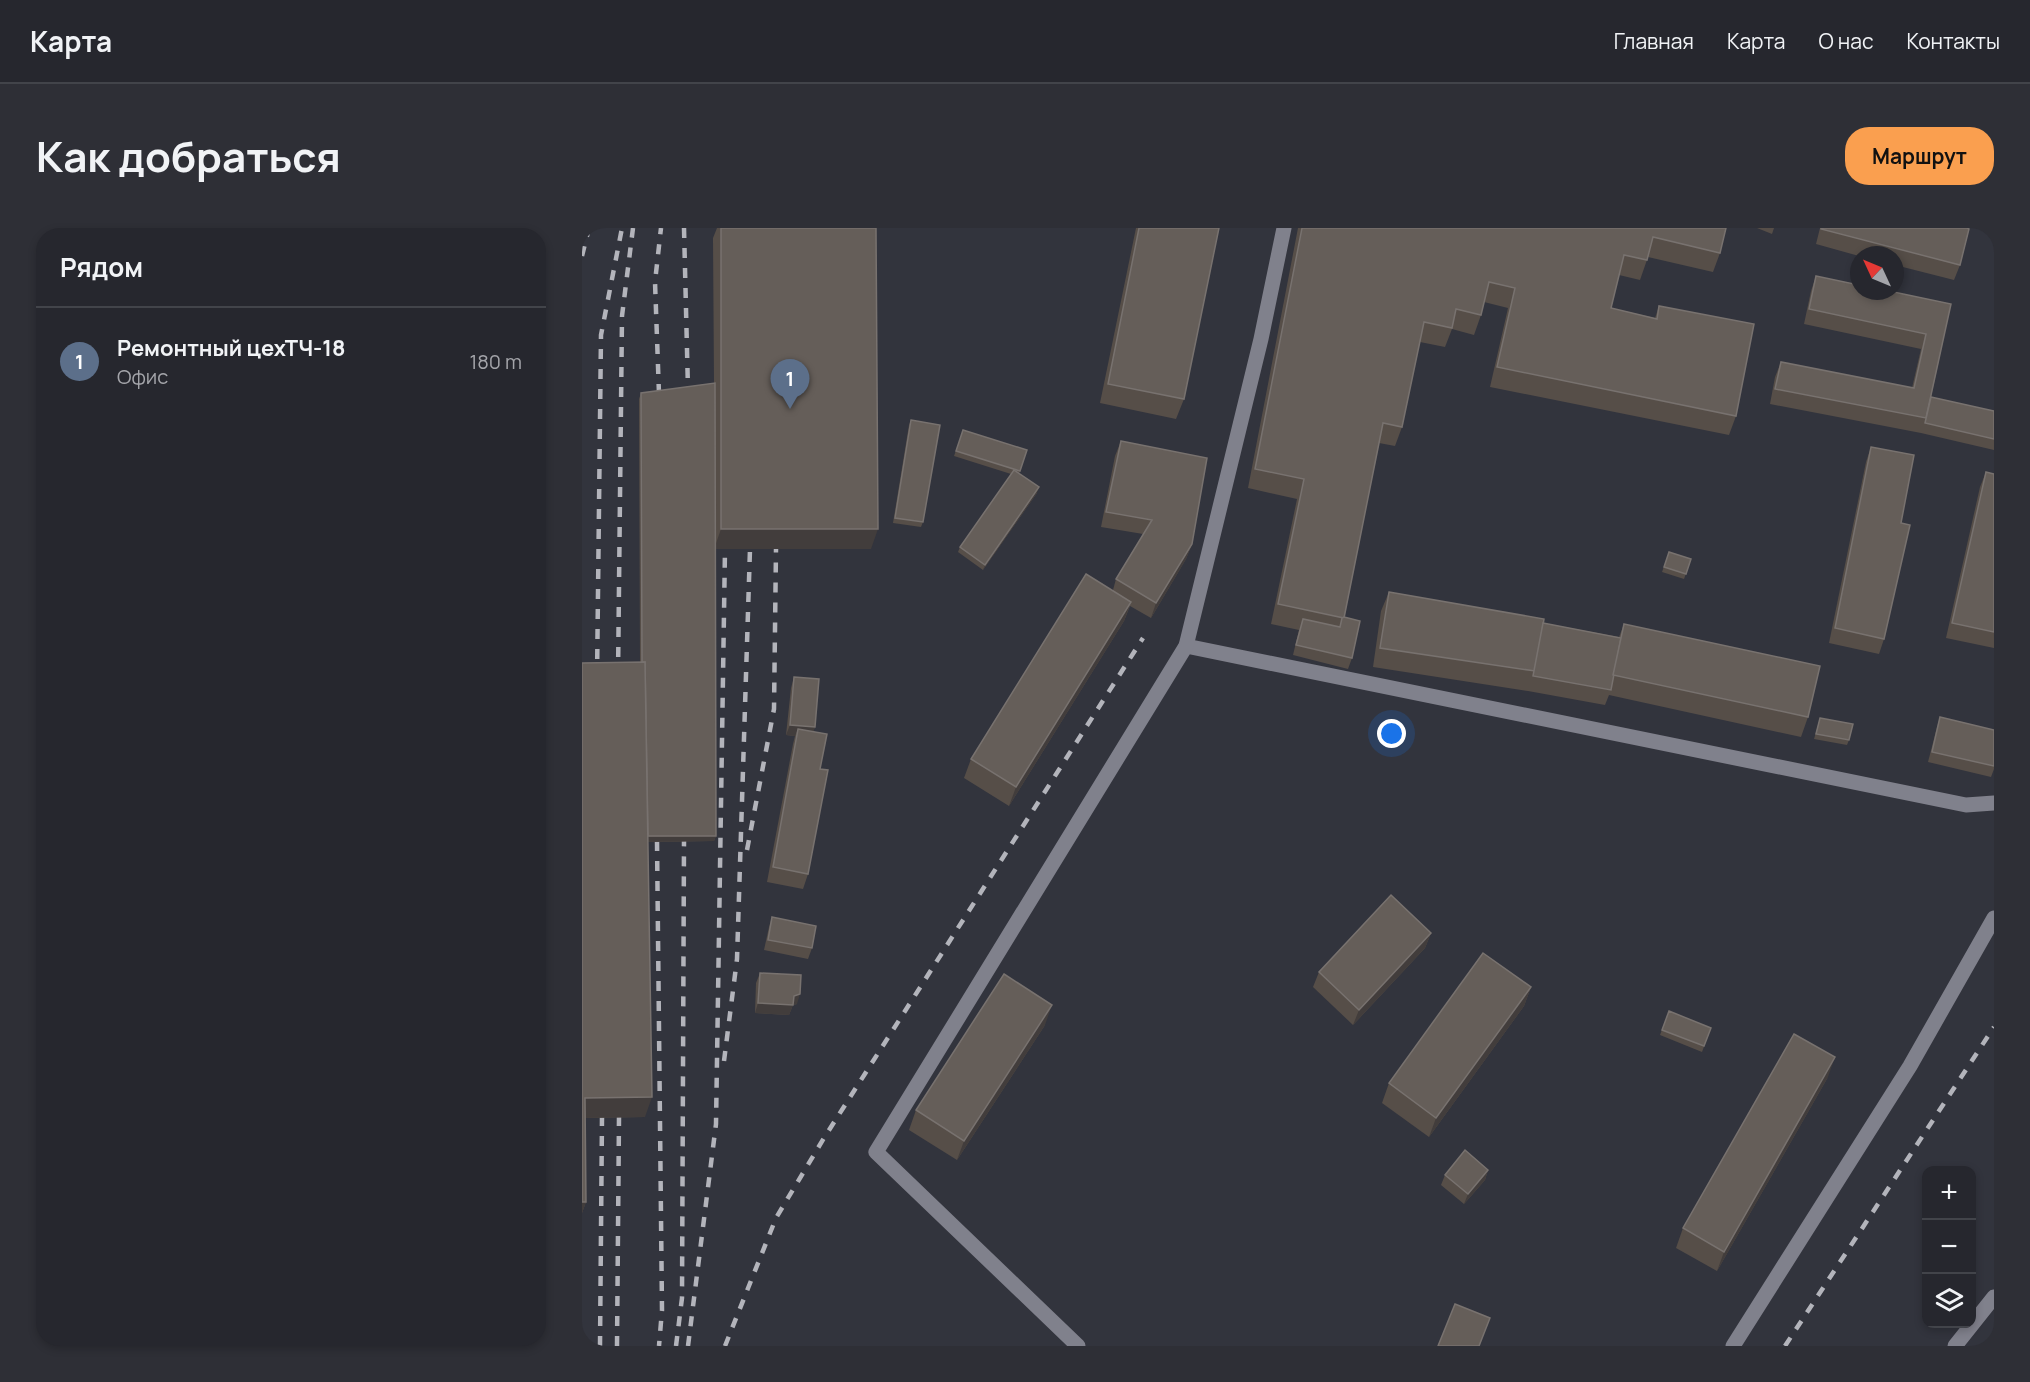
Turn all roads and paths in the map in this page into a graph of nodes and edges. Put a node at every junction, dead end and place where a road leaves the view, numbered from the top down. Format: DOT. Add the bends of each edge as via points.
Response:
graph roads {
  1 [pos="1284,228"];
  2 [pos="1186,646"];
  3 [pos="1994,803"];
  4 [pos="1994,918"];
  5 [pos="1994,1298"];
  6 [pos="1078,1346"];
  7 [pos="1733,1346"];
  8 [pos="1955,1346"];
  1 -- 2 [label="street"];
  2 -- 3 [label="street" via="1954,803"];
  2 -- 6 [label="street" via="876,1152"];
  4 -- 7 [label="street" via="1910,1066"];
  5 -- 8 [label="street"];
}
